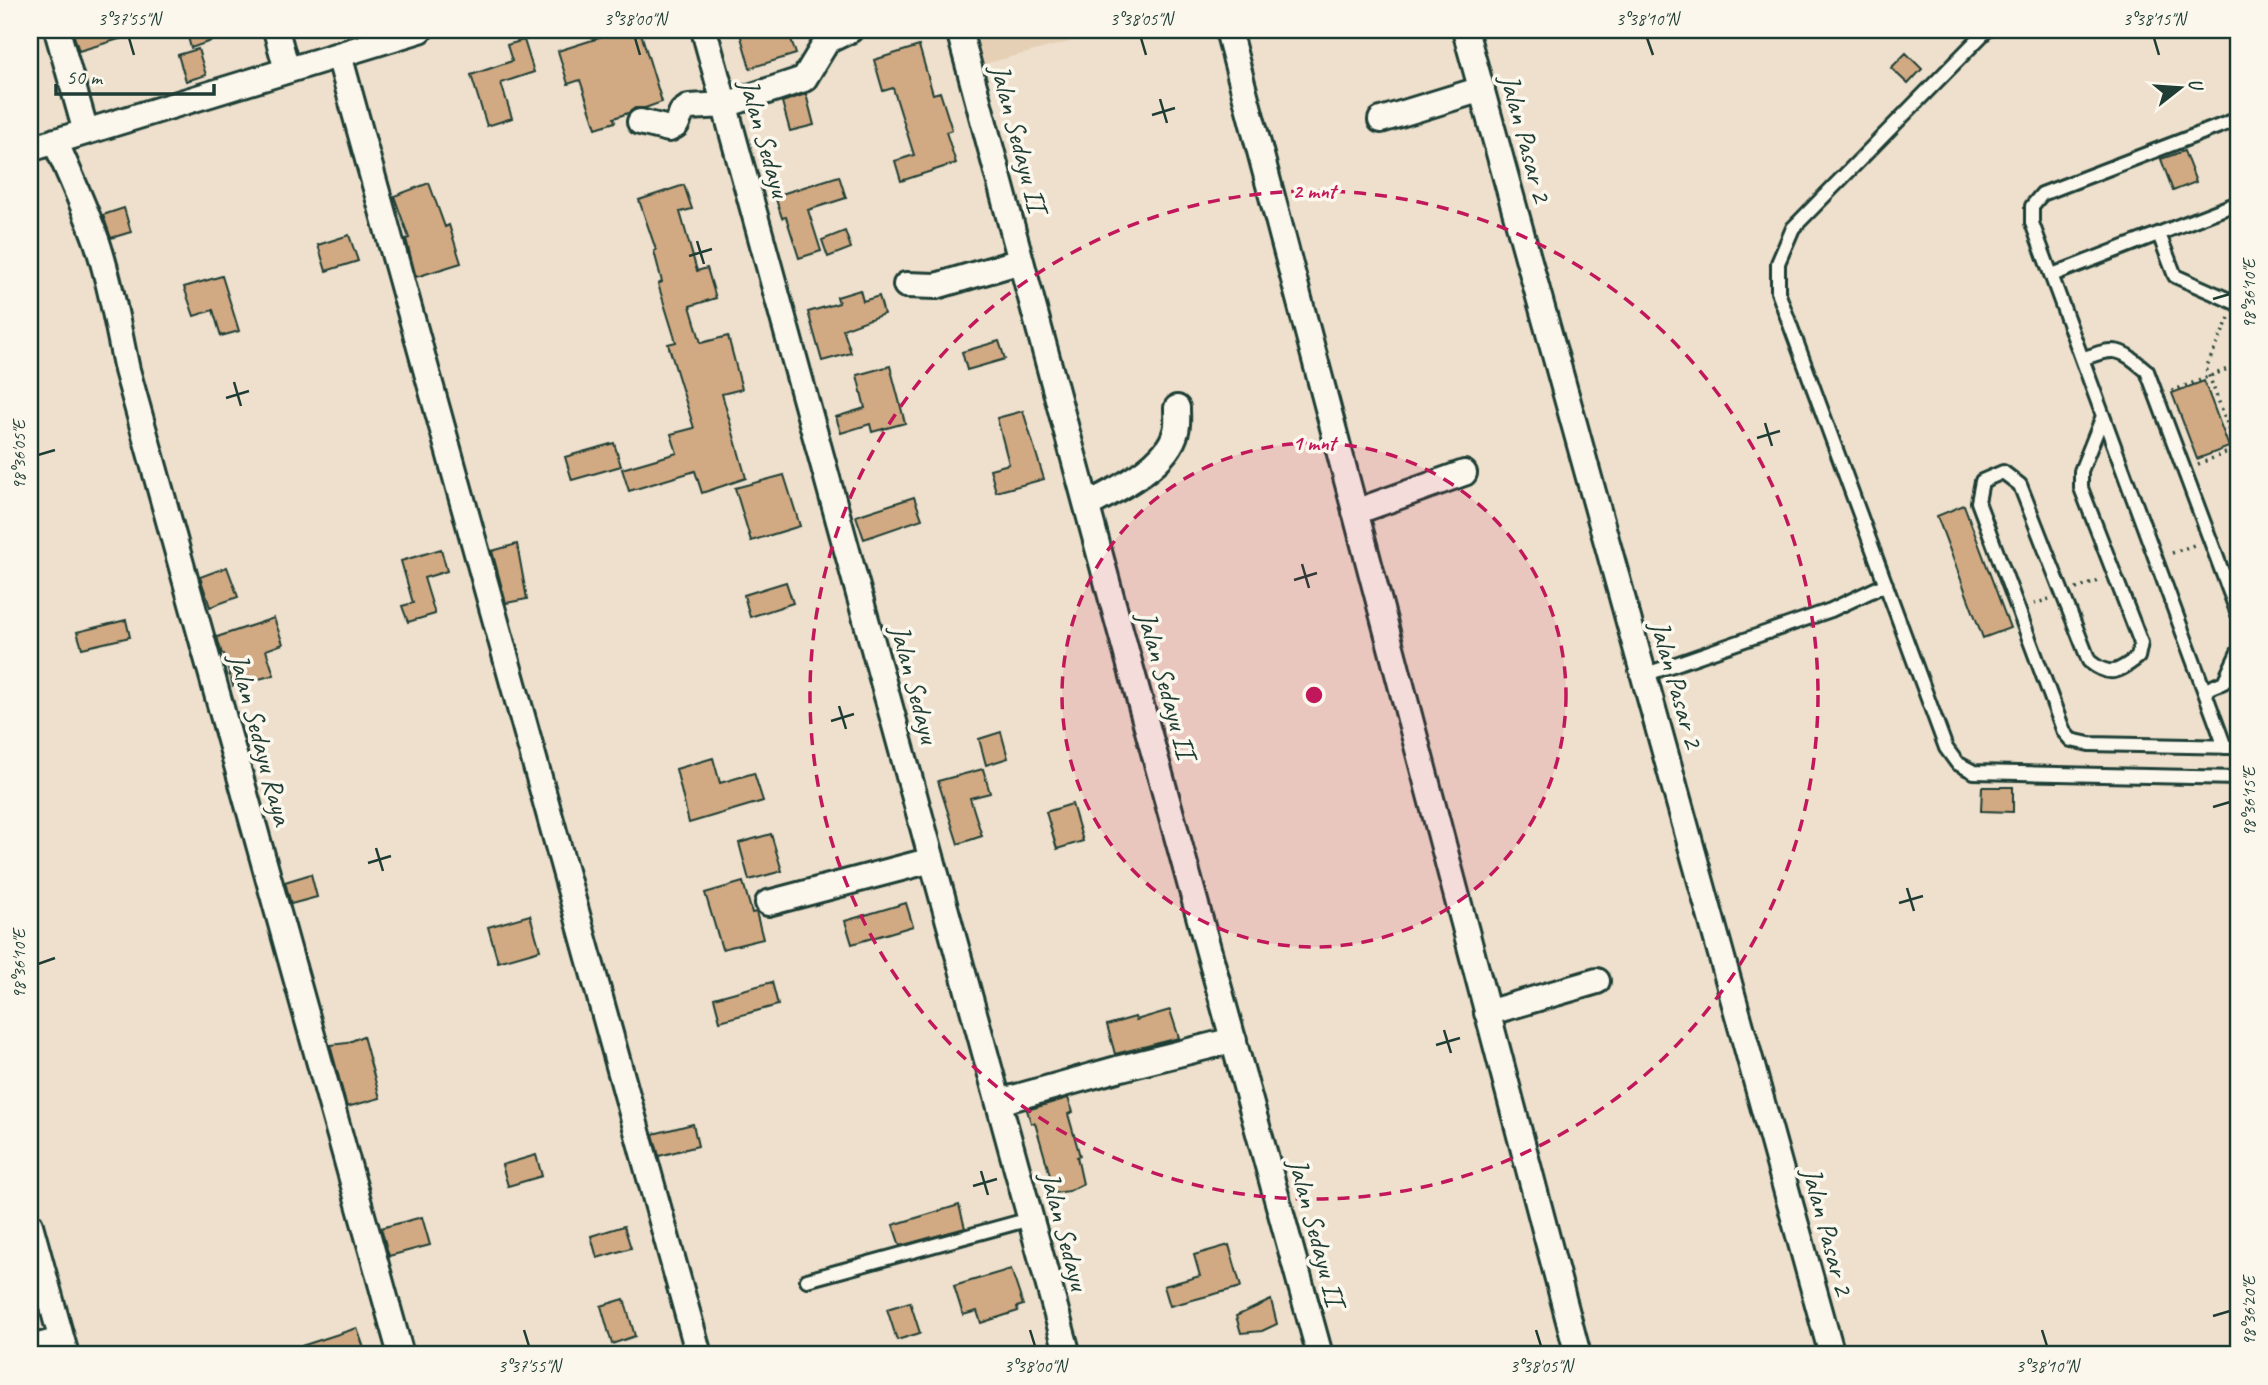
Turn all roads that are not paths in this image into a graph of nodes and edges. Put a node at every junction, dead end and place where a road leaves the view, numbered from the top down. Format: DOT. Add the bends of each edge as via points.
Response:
graph roads {
  1 [pos="57,30"];
  2 [pos="275,30"];
  3 [pos="420,30"];
  4 [pos="704,30"];
  5 [pos="850,30"];
  6 [pos="959,30"];
  7 [pos="1228,30"];
  8 [pos="1465,30"];
  9 [pos="1987,30"];
  10 [pos="339,55"];
  11 [pos="287,70"];
  12 [pos="1482,89"];
  13 [pos="725,105"];
  14 [pos="2238,119"];
  15 [pos="1381,120"];
  16 [pos="640,122"];
  17 [pos="86,132"];
  18 [pos="55,141"];
  19 [pos="30,149"];
  20 [pos="2238,203"];
  21 [pos="2159,234"];
  22 [pos="1021,261"];
  23 [pos="2052,275"];
  24 [pos="906,285"];
  25 [pos="2237,304"];
  26 [pos="2082,359"];
  27 [pos="1177,408"];
  28 [pos="2103,416"];
  29 [pos="1464,473"];
  30 [pos="1088,505"];
  31 [pos="1355,512"];
  32 [pos="1886,584"];
  33 [pos="2238,614"];
  34 [pos="2238,652"];
  35 [pos="1644,675"];
  36 [pos="2205,690"];
  37 [pos="2232,747"];
  38 [pos="2238,778"];
  39 [pos="932,860"];
  40 [pos="768,902"];
  41 [pos="1597,981"];
  42 [pos="1487,1013"];
  43 [pos="1234,1040"];
  44 [pos="999,1101"];
  45 [pos="1030,1219"];
  46 [pos="30,1225"];
  47 [pos="807,1280"];
  48 [pos="37,1283"];
  49 [pos="64,1347"];
  50 [pos="30,1348"];
  51 [pos="401,1355"];
  52 [pos="699,1355"];
  53 [pos="1068,1355"];
  54 [pos="1320,1355"];
  55 [pos="1578,1355"];
  56 [pos="1832,1355"];
  1 -- 17 [label="street"];
  2 -- 11 [label="street"];
  3 -- 10 [label="street"];
  4 -- 13 [label="street, Jalan Sedayu"];
  5 -- 13 [label="street" via="827,41 804,79"];
  6 -- 22 [label="street, Jalan Sedayu II"];
  7 -- 31 [label="street"];
  8 -- 12 [label="street, Jalan Pasar 2"];
  9 -- 32 [label="lane" via="1793,228 1778,263 1778,292"];
  10 -- 11 [label="street"];
  10 -- 52 [label="street"];
  11 -- 17 [label="street"];
  12 -- 15 [label="street"];
  12 -- 35 [label="street, Jalan Pasar 2"];
  13 -- 16 [label="street" via="689,107 669,128"];
  13 -- 39 [label="street, Jalan Sedayu"];
  14 -- 23 [label="lane" via="2042,194 2032,206 2032,223"];
  17 -- 18 [label="street"];
  18 -- 19 [label="street"];
  18 -- 51 [label="street, Jalan Sedayu Raya" via="100,255 127,370"];
  20 -- 21 [label="lane"];
  21 -- 23 [label="lane"];
  21 -- 25 [label="lane" via="2175,276"];
  22 -- 24 [label="street" via="936,286"];
  22 -- 30 [label="street, Jalan Sedayu II"];
  23 -- 26 [label="lane"];
  26 -- 28 [label="lane"];
  26 -- 33 [label="lane" via="2107,349 2127,354 2147,371"];
  27 -- 30 [label="street" via="1176,432 1149,469"];
  28 -- 36 [label="lane"];
  28 -- 37 [label="lane" via="2081,471 2081,488 2141,643 2138,657 2120,671 2102,671 2088,661 2020,485 2003,471 1982,481 1978,502 2064,732 2071,740 2089,744"];
  29 -- 31 [label="street"];
  30 -- 43 [label="street, Jalan Sedayu II"];
  31 -- 42 [label="street"];
  32 -- 35 [label="lane" via="1831,610"];
  32 -- 38 [label="lane" via="1946,748 1958,763 1975,772"];
  34 -- 36 [label="lane" via="2224,681"];
  35 -- 56 [label="street, Jalan Pasar 2"];
  36 -- 37 [label="lane"];
  39 -- 40 [label="street"];
  39 -- 44 [label="street, Jalan Sedayu"];
  41 -- 42 [label="street"];
  42 -- 55 [label="street"];
  43 -- 44 [label="street"];
  43 -- 54 [label="street, Jalan Sedayu II"];
  44 -- 45 [label="street, Jalan Sedayu"];
  45 -- 47 [label="lane"];
  45 -- 53 [label="street, Jalan Sedayu"];
  46 -- 48 [label="street"];
  48 -- 49 [label="street"];
  49 -- 50 [label="street"];
}
